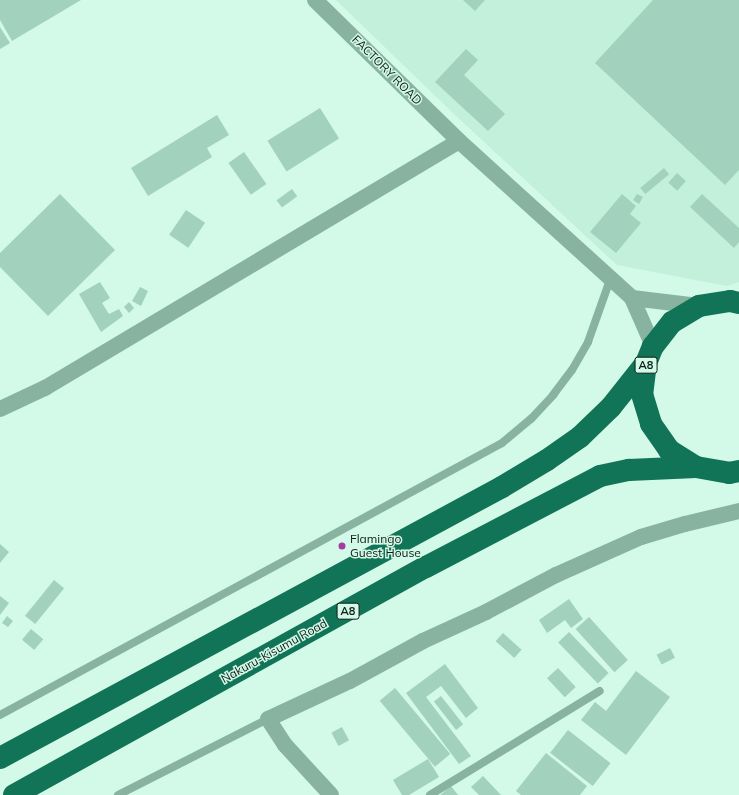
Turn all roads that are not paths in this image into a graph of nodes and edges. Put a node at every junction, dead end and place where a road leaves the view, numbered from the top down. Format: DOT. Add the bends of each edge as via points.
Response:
graph roads {
  1 [pos="315,0"];
  2 [pos="459,141"];
  3 [pos="611,277"];
  4 [pos="632,298"];
  5 [pos="739,303"];
  6 [pos="699,306"];
  7 [pos="649,354"];
  8 [pos="0,409"];
  9 [pos="696,467"];
  10 [pos="739,471"];
  11 [pos="739,511"];
  12 [pos="600,691"];
  13 [pos="0,715"];
  14 [pos="268,719"];
  15 [pos="0,758"];
  16 [pos="14,795"];
  17 [pos="118,795"];
  18 [pos="331,795"];
  19 [pos="430,795"];
  1 -- 2 [label="street, FACTORY ROAD"];
  2 -- 3 [label="street, FACTORY ROAD"];
  2 -- 8 [label="street" via="45,388"];
  3 -- 4 [label="street, FACTORY ROAD"];
  3 -- 13 [label="lane" via="588,342 572,370 531,419 502,443"];
  4 -- 6 [label="street"];
  4 -- 7 [label="street"];
  5 -- 6 [label="highway, A8" via="730,301"];
  6 -- 7 [label="highway, A8" via="672,322"];
  7 -- 9 [label="highway, A8" via="642,394 651,424 669,450"];
  7 -- 15 [label="highway, A8" via="611,408 580,437 547,460 502,487"];
  9 -- 10 [label="highway, A8" via="729,473"];
  9 -- 16 [label="highway, Nakuru-Kisumu Road / A8" via="629,470 600,476 426,567"];
  11 -- 14 [label="street" via="634,540 556,575 486,612 423,641 350,681"];
  12 -- 19 [label="lane"];
  14 -- 17 [label="lane"];
  14 -- 18 [label="street" via="285,745"];
}
